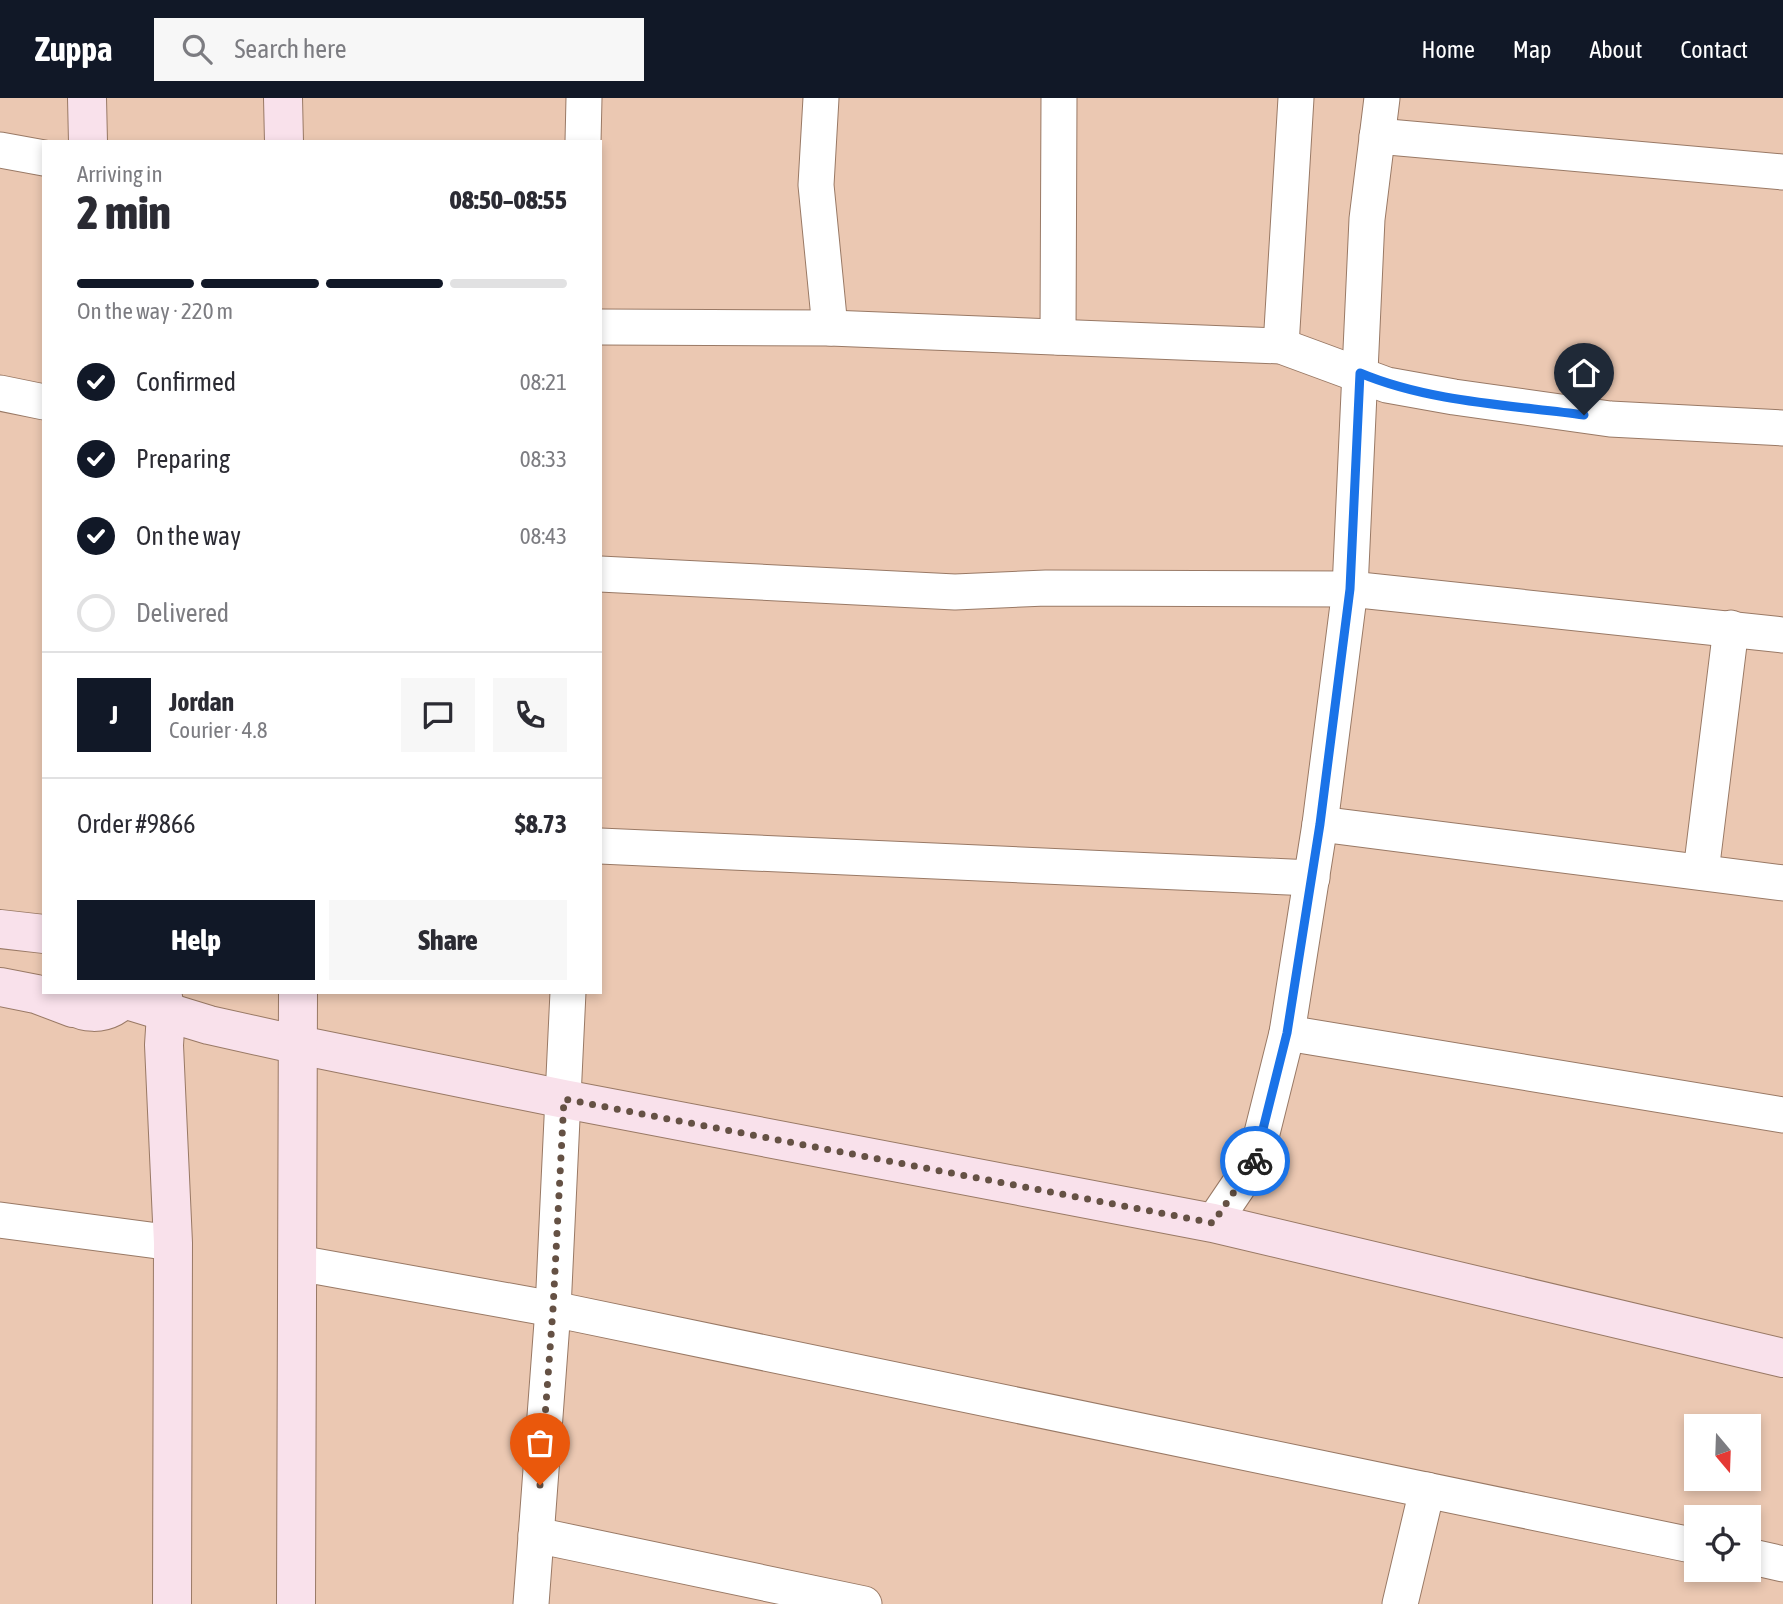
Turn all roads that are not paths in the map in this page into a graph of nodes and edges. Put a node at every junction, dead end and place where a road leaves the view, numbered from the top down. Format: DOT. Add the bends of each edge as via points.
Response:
graph roads {
  1 [pos="87,98"];
  2 [pos="283,98"];
  3 [pos="584,98"];
  4 [pos="821,98"];
  5 [pos="1059,98"];
  6 [pos="1296,98"];
  7 [pos="1381,98"];
  8 [pos="1377,136"];
  9 [pos="88,140"];
  10 [pos="284,140"];
  11 [pos="583,140"];
  12 [pos="0,150"];
  13 [pos="42,158"];
  14 [pos="1783,172"];
  15 [pos="602,327"];
  16 [pos="830,328"];
  17 [pos="1058,337"];
  18 [pos="1281,346"];
  19 [pos="1360,373"];
  20 [pos="0,393"];
  21 [pos="42,402"];
  22 [pos="1783,428"];
  23 [pos="602,574"];
  24 [pos="1350,589"];
  25 [pos="1731,628"];
  26 [pos="1783,635"];
  27 [pos="1320,824"];
  28 [pos="602,846"];
  29 [pos="1701,872"];
  30 [pos="1312,878"];
  31 [pos="1783,883"];
  32 [pos="0,929"];
  33 [pos="42,934"];
  34 [pos="0,987"];
  35 [pos="298,994"];
  36 [pos="568,994"];
  37 [pos="126,996"];
  38 [pos="164,999"];
  39 [pos="65,1000"];
  40 [pos="1287,1033"];
  41 [pos="299,1045"];
  42 [pos="564,1099"];
  43 [pos="1783,1115"];
  44 [pos="0,1220"];
  45 [pos="1213,1223"];
  46 [pos="173,1243"];
  47 [pos="298,1263"];
  48 [pos="553,1309"];
  49 [pos="1783,1358"];
  50 [pos="1427,1490"];
  51 [pos="536,1535"];
  52 [pos="1684,1543"];
  53 [pos="1761,1559"];
  54 [pos="1783,1564"];
  55 [pos="172,1604"];
  56 [pos="296,1604"];
  57 [pos="531,1604"];
  58 [pos="864,1604"];
  59 [pos="1400,1604"];
  1 -- 9 [label="street"];
  2 -- 10 [label="street"];
  3 -- 11 [label="street"];
  4 -- 16 [label="street" via="816,185"];
  5 -- 17 [label="street"];
  6 -- 18 [label="street"];
  7 -- 8 [label="street"];
  8 -- 14 [label="street"];
  8 -- 19 [label="street" via="1367,219"];
  12 -- 13 [label="street"];
  15 -- 16 [label="street"];
  16 -- 17 [label="street"];
  17 -- 18 [label="street"];
  18 -- 19 [label="street"];
  19 -- 22 [label="street" via="1387,385 1610,419"];
  19 -- 24 [label="street"];
  20 -- 21 [label="street"];
  23 -- 24 [label="street" via="955,592"];
  24 -- 25 [label="street"];
  24 -- 27 [label="street"];
  25 -- 26 [label="street"];
  25 -- 29 [label="street"];
  27 -- 29 [label="street"];
  27 -- 30 [label="street"];
  28 -- 30 [label="street"];
  29 -- 31 [label="street"];
  30 -- 40 [label="street"];
  32 -- 33 [label="street"];
  34 -- 39 [label="street"];
  35 -- 41 [label="street"];
  36 -- 42 [label="street"];
  37 -- 38 [label="street"];
  37 -- 39 [label="street" via="113,1008 86,1013"];
  38 -- 41 [label="street" via="208,1025"];
  38 -- 46 [label="street"];
  40 -- 43 [label="street"];
  40 -- 45 [label="street" via="1255,1161"];
  41 -- 42 [label="street"];
  41 -- 47 [label="street"];
  42 -- 45 [label="street"];
  42 -- 48 [label="street"];
  44 -- 46 [label="street"];
  45 -- 49 [label="street"];
  46 -- 55 [label="street"];
  47 -- 48 [label="street"];
  47 -- 56 [label="street"];
  48 -- 50 [label="street"];
  48 -- 51 [label="street"];
  50 -- 52 [label="street"];
  50 -- 59 [label="street"];
  51 -- 57 [label="street"];
  51 -- 58 [label="street"];
  53 -- 54 [label="street"];
}
